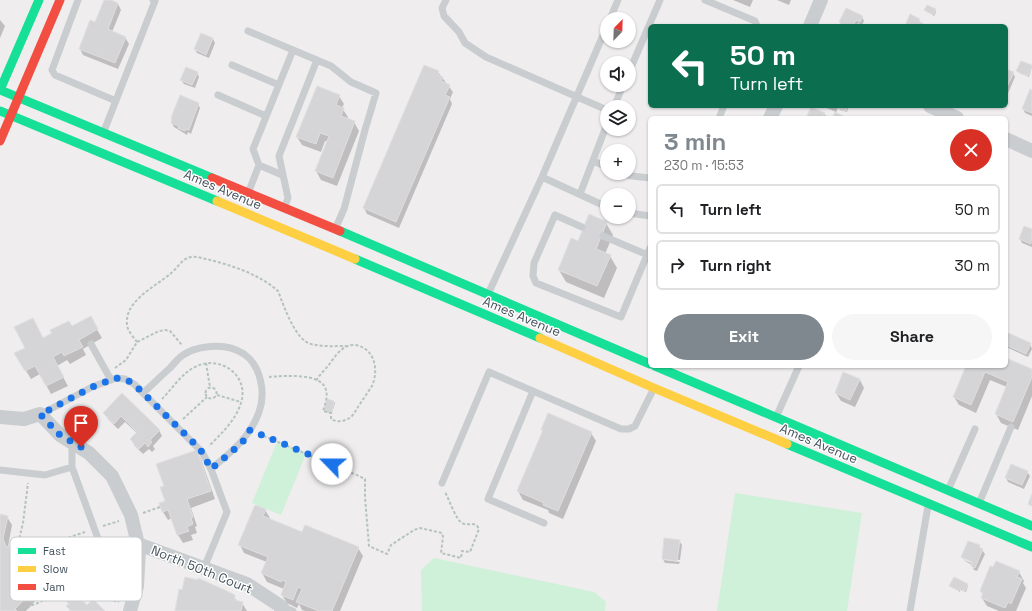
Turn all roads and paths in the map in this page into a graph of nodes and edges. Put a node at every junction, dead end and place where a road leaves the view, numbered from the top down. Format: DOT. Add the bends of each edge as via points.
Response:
graph roads {
  1 [pos="39,0"];
  2 [pos="60,0"];
  3 [pos="78,0"];
  4 [pos="153,0"];
  5 [pos="446,0"];
  6 [pos="618,0"];
  7 [pos="660,0"];
  8 [pos="705,0"];
  9 [pos="822,0"];
  10 [pos="613,12"];
  11 [pos="650,24"];
  12 [pos="756,24"];
  13 [pos="811,24"];
  14 [pos="648,28"];
  15 [pos="248,31"];
  16 [pos="600,42"];
  17 [pos="294,50"];
  18 [pos="636,56"];
  19 [pos="317,60"];
  20 [pos="232,65"];
  21 [pos="279,85"];
  22 [pos="0,90"];
  23 [pos="218,95"];
  24 [pos="576,96"];
  25 [pos="18,97"];
  26 [pos="116,101"];
  27 [pos="600,107"];
  28 [pos="934,108"];
  29 [pos="0,110"];
  30 [pos="11,115"];
  31 [pos="266,116"];
  32 [pos="952,116"];
  33 [pos="104,133"];
  34 [pos="602,136"];
  35 [pos="1008,140"];
  36 [pos="0,141"];
  37 [pos="1032,150"];
  38 [pos="593,161"];
  39 [pos="600,164"];
  40 [pos="259,165"];
  41 [pos="282,175"];
  42 [pos="636,176"];
  43 [pos="542,177"];
  44 [pos="648,178"];
  45 [pos="248,193"];
  46 [pos="580,194"];
  47 [pos="600,204"];
  48 [pos="256,207"];
  49 [pos="284,208"];
  50 [pos="636,214"];
  51 [pos="648,216"];
  52 [pos="582,227"];
  53 [pos="335,229"];
  54 [pos="603,236"];
  55 [pos="648,253"];
  56 [pos="648,255"];
  57 [pos="484,303"];
  58 [pos="136,342"];
  59 [pos="91,344"];
  60 [pos="346,346"];
  61 [pos="188,352"];
  62 [pos="648,362"];
  63 [pos="206,363"];
  64 [pos="658,368"];
  65 [pos="663,368"];
  66 [pos="798,368"];
  67 [pos="107,373"];
  68 [pos="259,378"];
  69 [pos="111,380"];
  70 [pos="316,381"];
  71 [pos="210,388"];
  72 [pos="654,388"];
  73 [pos="533,391"];
  74 [pos="143,393"];
  75 [pos="217,395"];
  76 [pos="207,397"];
  77 [pos="241,402"];
  78 [pos="156,406"];
  79 [pos="40,414"];
  80 [pos="0,417"];
  81 [pos="776,417"];
  82 [pos="176,425"];
  83 [pos="1011,427"];
  84 [pos="975,429"];
  85 [pos="250,430"];
  86 [pos="72,442"];
  87 [pos="202,452"];
  88 [pos="72,467"];
  89 [pos="211,469"];
  90 [pos="0,470"];
  91 [pos="30,474"];
  92 [pos="442,483"];
  93 [pos="948,490"];
  94 [pos="979,503"];
  95 [pos="928,504"];
  96 [pos="544,523"];
  97 [pos="1032,526"];
  98 [pos="20,537"];
  99 [pos="97,537"];
  100 [pos="136,537"];
  101 [pos="142,545"];
  102 [pos="1032,547"];
  103 [pos="204,568"];
  104 [pos="44,601"];
  105 [pos="108,601"];
  106 [pos="131,608"];
  107 [pos="285,610"];
  108 [pos="23,611"];
  109 [pos="910,611"];
  1 -- 22 [label="main road"];
  2 -- 25 [label="main road"];
  3 -- 26 [label="lane" via="52,70 55,75"];
  4 -- 26 [label="lane" via="155,1"];
  5 -- 24 [label="lane" via="442,8 444,16 471,48"];
  6 -- 10 [label="lane"];
  7 -- 11 [label="lane"];
  8 -- 12 [label="lane" via="755,21"];
  9 -- 13 [label="street"];
  14 -- 18 [label="lane"];
  15 -- 17 [label="lane"];
  16 -- 24 [label="lane"];
  17 -- 19 [label="lane"];
  17 -- 21 [label="lane"];
  19 -- 41 [label="lane" via="279,156"];
  19 -- 53 [label="lane" via="331,66 351,82 376,93 344,209"];
  20 -- 21 [label="lane"];
  21 -- 31 [label="lane"];
  22 -- 25 [label="main road, Ames Avenue"];
  23 -- 31 [label="lane"];
  24 -- 27 [label="lane"];
  24 -- 43 [label="lane"];
  25 -- 30 [label="main road"];
  25 -- 33 [label="main road, Ames Avenue"];
  26 -- 33 [label="lane"];
  28 -- 32 [label="street"];
  29 -- 30 [label="main road, Ames Avenue"];
  30 -- 36 [label="main road"];
  30 -- 48 [label="main road, Ames Avenue"];
  31 -- 40 [label="lane" via="253,149"];
  33 -- 45 [label="main road, Ames Avenue"];
  34 -- 38 [label="lane"];
  35 -- 37 [label="street"];
  38 -- 39 [label="lane"];
  38 -- 46 [label="lane"];
  40 -- 41 [label="lane"];
  40 -- 45 [label="lane"];
  41 -- 49 [label="lane" via="288,198"];
  42 -- 44 [label="lane"];
  43 -- 46 [label="lane"];
  43 -- 57 [label="lane"];
  45 -- 48 [label="main road, Ames Avenue"];
  46 -- 47 [label="lane"];
  48 -- 49 [label="main road, Ames Avenue"];
  48 -- 57 [label="main road, Ames Avenue"];
  49 -- 53 [label="main road, Ames Avenue"];
  50 -- 51 [label="lane"];
  52 -- 56 [label="lane" via="555,215 534,263 533,276 536,282 620,317"];
  53 -- 57 [label="main road, Ames Avenue"];
  54 -- 55 [label="lane"];
  57 -- 62 [label="main road, Ames Avenue"];
  57 -- 72 [label="main road, Ames Avenue"];
  58 -- 60 [label="path" via="127,323 135,301 191,256 217,261 253,275 275,288 293,324 306,342"];
  58 -- 61 [label="path" via="165,330 170,331"];
  58 -- 67 [label="path" via="126,360"];
  59 -- 67 [label="lane"];
  60 -- 70 [label="path" via="338,352"];
  60 -- 70 [label="path" via="364,347 373,358 375,372 372,385 351,417 346,420 333,420 331,413 323,411 327,396 325,387"];
  61 -- 68 [label="lane" via="218,345 231,348 244,354 256,368"];
  61 -- 74 [label="lane"];
  63 -- 71 [label="path"];
  63 -- 77 [label="path" via="223,365 238,376"];
  63 -- 78 [label="path" via="194,367"];
  64 -- 72 [label="street"];
  65 -- 81 [label="main road, Ames Avenue"];
  66 -- 81 [label="lane"];
  67 -- 69 [label="lane"];
  68 -- 70 [label="path" via="305,376"];
  68 -- 85 [label="lane" via="262,400 259,413"];
  69 -- 74 [label="lane" via="125,379"];
  69 -- 79 [label="lane"];
  71 -- 75 [label="path" via="215,389"];
  71 -- 76 [label="path" via="206,391"];
  72 -- 73 [label="lane" via="635,426 629,429 621,429"];
  72 -- 95 [label="main road, Ames Avenue"];
  73 -- 92 [label="lane" via="489,372"];
  73 -- 96 [label="lane" via="488,498"];
  74 -- 78 [label="lane"];
  75 -- 76 [label="path" via="213,399"];
  75 -- 77 [label="path"];
  76 -- 82 [label="path"];
  77 -- 87 [label="path" via="222,434"];
  78 -- 82 [label="lane"];
  79 -- 80 [label="street" via="24,419"];
  79 -- 86 [label="street" via="60,435"];
  81 -- 93 [label="main road, Ames Avenue"];
  82 -- 87 [label="lane"];
  83 -- 94 [label="lane"];
  84 -- 93 [label="lane"];
  85 -- 89 [label="lane" via="242,443"];
  85 -- 92 [label="path" via="365,479 369,546 386,554 391,545 420,528 442,533 441,553 460,558 462,551 470,552 479,529 473,524 466,525 458,520"];
  86 -- 88 [label="lane"];
  86 -- 100 [label="street" via="89,453 112,476 131,515"];
  87 -- 89 [label="lane"];
  88 -- 91 [label="lane" via="45,475"];
  88 -- 99 [label="lane"];
  89 -- 103 [label="lane" via="227,512"];
  90 -- 91 [label="lane"];
  91 -- 98 [label="path"];
  93 -- 94 [label="main road, Ames Avenue"];
  94 -- 97 [label="main road, Ames Avenue"];
  95 -- 102 [label="main road, Ames Avenue"];
  95 -- 109 [label="lane"];
  101 -- 103 [label="street, North 50th Court"];
  103 -- 107 [label="street, North 50th Court" via="247,584"];
  104 -- 108 [label="path"];
  105 -- 106 [label="path"];
}
